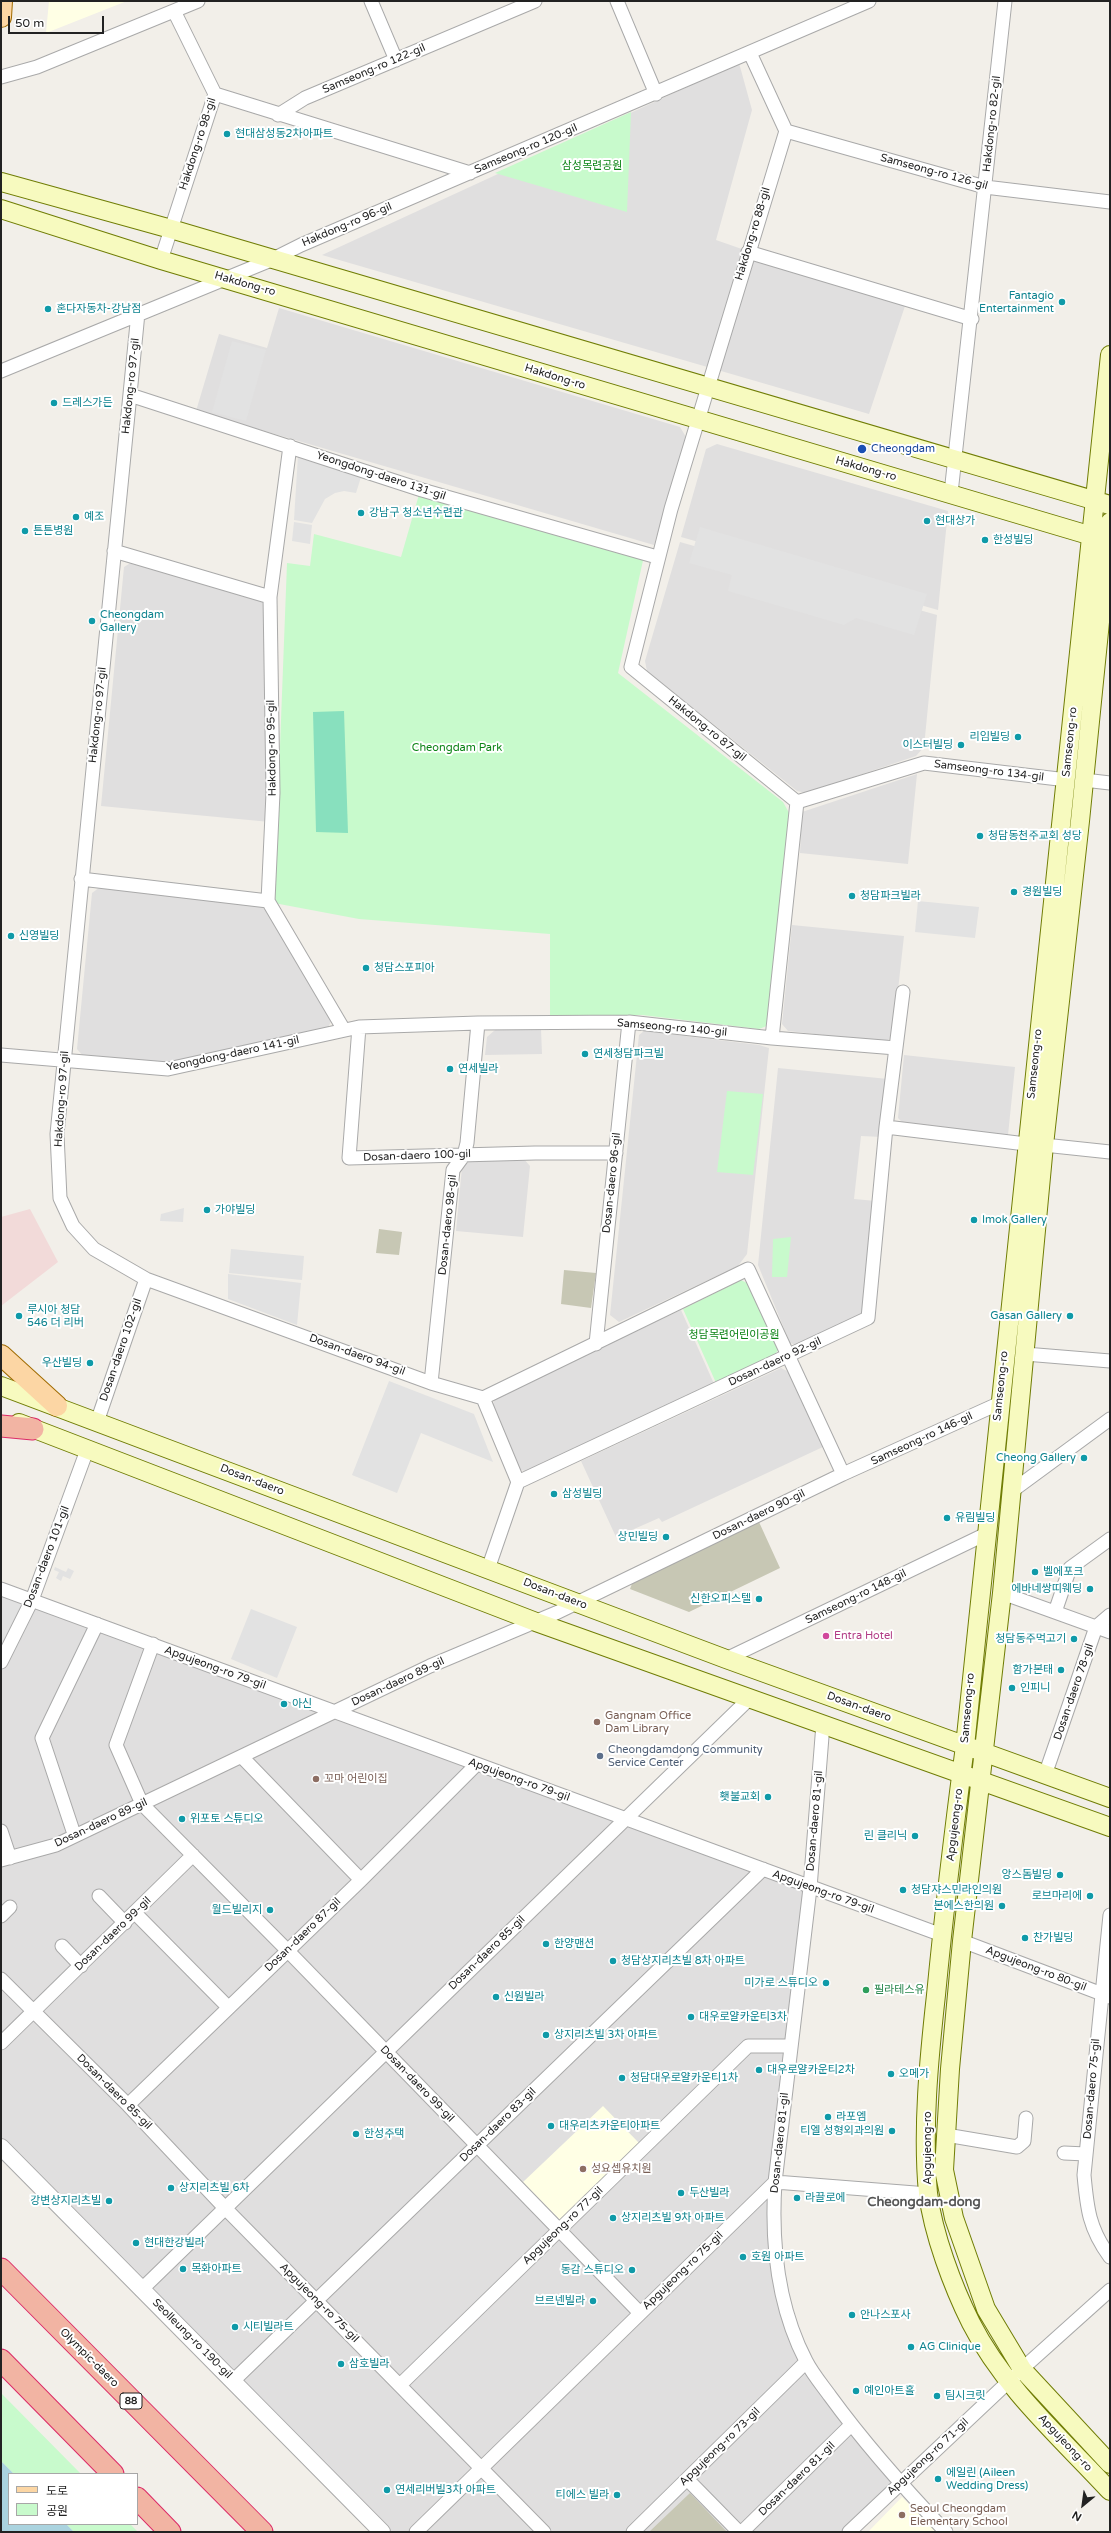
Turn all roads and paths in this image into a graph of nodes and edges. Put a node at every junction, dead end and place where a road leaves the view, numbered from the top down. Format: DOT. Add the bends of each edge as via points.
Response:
graph roads {
  1 [pos="2,1"];
  2 [pos="198,1"];
  3 [pos="371,1"];
  4 [pos="535,1"];
  5 [pos="617,1"];
  6 [pos="869,1"];
  7 [pos="1005,1"];
  8 [pos="174,11"];
  9 [pos="1,17"];
  10 [pos="750,53"];
  11 [pos="396,60"];
  12 [pos="1,77"];
  13 [pos="214,94"];
  14 [pos="656,94"];
  15 [pos="278,115"];
  16 [pos="786,131"];
  17 [pos="470,173"];
  18 [pos="1,182"];
  19 [pos="985,187"];
  20 [pos="1110,202"];
  21 [pos="1,209"];
  22 [pos="171,229"];
  23 [pos="748,252"];
  24 [pos="161,260"];
  25 [pos="271,260"];
  26 [pos="224,278"];
  27 [pos="138,313"];
  28 [pos="972,319"];
  29 [pos="1110,355"];
  30 [pos="1,371"];
  31 [pos="707,387"];
  32 [pos="130,395"];
  33 [pos="698,419"];
  34 [pos="290,446"];
  35 [pos="954,458"];
  36 [pos="952,494"];
  37 [pos="1102,502"];
  38 [pos="1110,522"];
  39 [pos="1103,540"];
  40 [pos="114,551"];
  41 [pos="657,557"];
  42 [pos="270,597"];
  43 [pos="1076,780"];
  44 [pos="1110,783"];
  45 [pos="797,802"];
  46 [pos="81,879"];
  47 [pos="268,901"];
  48 [pos="902,992"];
  49 [pos="629,1022"];
  50 [pos="478,1023"];
  51 [pos="359,1027"];
  52 [pos="344,1030"];
  53 [pos="772,1038"];
  54 [pos="896,1048"];
  55 [pos="1,1055"];
  56 [pos="64,1060"];
  57 [pos="886,1127"];
  58 [pos="1026,1144"];
  59 [pos="1044,1145"];
  60 [pos="1110,1152"];
  61 [pos="616,1153"];
  62 [pos="464,1155"];
  63 [pos="146,1278"];
  64 [pos="596,1344"];
  65 [pos="1025,1354"];
  66 [pos="1,1355"];
  67 [pos="788,1355"];
  68 [pos="1110,1362"];
  69 [pos="431,1383"];
  70 [pos="1,1386"];
  71 [pos="483,1398"];
  72 [pos="1000,1402"];
  73 [pos="57,1406"];
  74 [pos="1,1416"];
  75 [pos="1110,1419"];
  76 [pos="97,1422"];
  77 [pos="1,1426"];
  78 [pos="33,1429"];
  79 [pos="87,1450"];
  80 [pos="844,1474"];
  81 [pos="518,1482"];
  82 [pos="1012,1491"];
  83 [pos="986,1534"];
  84 [pos="1110,1538"];
  85 [pos="488,1569"];
  86 [pos="1,1589"];
  87 [pos="1002,1593"];
  88 [pos="32,1600"];
  89 [pos="576,1602"];
  90 [pos="1055,1612"];
  91 [pos="556,1613"];
  92 [pos="1110,1615"];
  93 [pos="536,1622"];
  94 [pos="97,1624"];
  95 [pos="1096,1627"];
  96 [pos="1110,1632"];
  97 [pos="153,1644"];
  98 [pos="726,1659"];
  99 [pos="1,1662"];
  100 [pos="749,1699"];
  101 [pos="336,1712"];
  102 [pos="823,1724"];
  103 [pos="965,1746"];
  104 [pos="984,1752"];
  105 [pos="242,1757"];
  106 [pos="476,1765"];
  107 [pos="961,1772"];
  108 [pos="1045,1775"];
  109 [pos="980,1779"];
  110 [pos="1110,1798"];
  111 [pos="142,1804"];
  112 [pos="626,1818"];
  113 [pos="1110,1827"];
  114 [pos="1,1831"];
  115 [pos="74,1834"];
  116 [pos="193,1855"];
  117 [pos="6,1859"];
  118 [pos="763,1869"];
  119 [pos="361,1880"];
  120 [pos="810,1888"];
  121 [pos="99,1896"];
  122 [pos="135,1913"];
  123 [pos="1110,1915"];
  124 [pos="125,1923"];
  125 [pos="942,1935"];
  126 [pos="962,1941"];
  127 [pos="62,1946"];
  128 [pos="287,1950"];
  129 [pos="81,1966"];
  130 [pos="1,1979"];
  131 [pos="1106,1996"];
  132 [pos="228,2007"];
  133 [pos="33,2012"];
  134 [pos="1,2043"];
  135 [pos="791,2046"];
  136 [pos="386,2052"];
  137 [pos="128,2105"];
  138 [pos="1026,2118"];
  139 [pos="946,2135"];
  140 [pos="478,2145"];
  141 [pos="1,2147"];
  142 [pos="1064,2154"];
  143 [pos="1086,2154"];
  144 [pos="775,2182"];
  145 [pos="928,2194"];
  146 [pos="225,2208"];
  147 [pos="560,2230"];
  148 [pos="1110,2257"];
  149 [pos="1,2270"];
  150 [pos="141,2290"];
  151 [pos="1110,2290"];
  152 [pos="316,2301"];
  153 [pos="640,2313"];
  154 [pos="1,2360"];
  155 [pos="806,2362"];
  156 [pos="1022,2369"];
  157 [pos="233,2381"];
  158 [pos="1008,2382"];
  159 [pos="400,2385"];
  160 [pos="851,2425"];
  161 [pos="1110,2464"];
  162 [pos="481,2468"];
  163 [pos="112,2473"];
  164 [pos="687,2479"];
  165 [pos="900,2482"];
  166 [pos="1110,2491"];
  167 [pos="138,2499"];
  168 [pos="170,2532"];
  169 [pos="262,2532"];
  170 [pos="382,2532"];
  171 [pos="416,2532"];
  172 [pos="544,2532"];
  173 [pos="633,2532"];
  174 [pos="738,2532"];
  175 [pos="742,2532"];
  176 [pos="849,2532"];
  177 [pos="946,2532"];
  1 -- 9 [label="main road"];
  2 -- 8 [label="street"];
  3 -- 11 [label="street"];
  4 -- 11 [label="street, Samseong-ro 122-gil"];
  5 -- 14 [label="street"];
  6 -- 10 [label="street, Samseong-ro 120-gil"];
  7 -- 19 [label="street, Hakdong-ro 82-gil"];
  8 -- 12 [label="street" via="37,67"];
  8 -- 13 [label="street, Hakdong-ro 98-gil"];
  10 -- 14 [label="street, Samseong-ro 120-gil"];
  10 -- 16 [label="street"];
  11 -- 15 [label="street, Samseong-ro 122-gil" via="305,98"];
  13 -- 15 [label="street"];
  13 -- 22 [label="street, Hakdong-ro 98-gil"];
  14 -- 17 [label="street, Samseong-ro 120-gil"];
  15 -- 17 [label="street, Samseong-ro 120-gil"];
  16 -- 19 [label="street, Samseong-ro 126-gil"];
  16 -- 23 [label="street, Hakdong-ro 88-gil"];
  17 -- 25 [label="street, Hakdong-ro 96-gil"];
  18 -- 22 [label="main road"];
  19 -- 20 [label="street, Samseong-ro 126-gil"];
  19 -- 28 [label="street, Hakdong-ro 82-gil"];
  21 -- 24 [label="main road, Hakdong-ro"];
  22 -- 24 [label="street, Hakdong-ro 98-gil"];
  22 -- 25 [label="main road"];
  23 -- 28 [label="street"];
  23 -- 31 [label="street, Hakdong-ro 88-gil"];
  24 -- 26 [label="main road, Hakdong-ro"];
  25 -- 26 [label="street, Hakdong-ro 96-gil"];
  25 -- 31 [label="main road"];
  26 -- 27 [label="street"];
  26 -- 33 [label="main road, Hakdong-ro"];
  27 -- 30 [label="street"];
  27 -- 32 [label="street, Hakdong-ro 97-gil"];
  28 -- 35 [label="street, Hakdong-ro 82-gil"];
  29 -- 37 [label="main road, Samseong-ro"];
  31 -- 33 [label="street, Hakdong-ro 88-gil"];
  31 -- 35 [label="main road"];
  32 -- 34 [label="street, Yeongdong-daero 131-gil"];
  32 -- 40 [label="street, Hakdong-ro 97-gil"];
  33 -- 36 [label="main road, Hakdong-ro"];
  33 -- 41 [label="street, Hakdong-ro 87-gil"];
  34 -- 41 [label="street, Yeongdong-daero 131-gil" via="422,490"];
  34 -- 42 [label="street, Hakdong-ro 95-gil"];
  35 -- 36 [label="street, Hakdong-ro 82-gil"];
  35 -- 37 [label="main road"];
  36 -- 39 [label="main road, Hakdong-ro"];
  37 -- 39 [label="main road, Samseong-ro"];
  38 -- 39 [label="main road, Samseong-ro"];
  39 -- 43 [label="main road, Samseong-ro"];
  40 -- 42 [label="street"];
  40 -- 46 [label="street, Hakdong-ro 97-gil"];
  41 -- 45 [label="street, Hakdong-ro 87-gil" via="631,667"];
  42 -- 47 [label="street, Hakdong-ro 95-gil" via="273,793"];
  43 -- 44 [label="street, Samseong-ro 134-gil"];
  43 -- 45 [label="street, Samseong-ro 134-gil" via="924,763"];
  43 -- 58 [label="main road, Samseong-ro"];
  43 -- 59 [label="main road, Samseong-ro"];
  45 -- 53 [label="street"];
  46 -- 47 [label="street"];
  46 -- 56 [label="street, Hakdong-ro 97-gil"];
  47 -- 52 [label="street"];
  48 -- 54 [label="street"];
  49 -- 50 [label="street, Samseong-ro 140-gil"];
  49 -- 53 [label="street, Samseong-ro 140-gil"];
  49 -- 61 [label="street, Dosan-daero 96-gil"];
  50 -- 51 [label="street, Samseong-ro 140-gil"];
  50 -- 62 [label="street, Dosan-daero 98-gil" via="472,1102"];
  51 -- 52 [label="street, Samseong-ro 140-gil"];
  51 -- 62 [label="street, Dosan-daero 100-gil" via="349,1158"];
  52 -- 56 [label="street, Yeongdong-daero 141-gil" via="168,1069"];
  53 -- 54 [label="street, Samseong-ro 140-gil"];
  54 -- 57 [label="street, Dosan-daero 92-gil"];
  55 -- 56 [label="street, Yeongdong-daero 141-gil"];
  56 -- 63 [label="street, Hakdong-ro 97-gil" via="57,1134 60,1198 73,1226 94,1248"];
  57 -- 58 [label="street"];
  57 -- 67 [label="street, Dosan-daero 92-gil" via="868,1318"];
  58 -- 72 [label="main road, Samseong-ro"];
  59 -- 60 [label="street"];
  59 -- 65 [label="main road, Samseong-ro"];
  61 -- 62 [label="street, Dosan-daero 100-gil"];
  61 -- 64 [label="street, Dosan-daero 96-gil"];
  62 -- 69 [label="street, Dosan-daero 98-gil" via="454,1170"];
  63 -- 69 [label="street, Dosan-daero 94-gil"];
  63 -- 76 [label="street, Dosan-daero 102-gil"];
  64 -- 67 [label="street" via="748,1269"];
  64 -- 71 [label="street"];
  65 -- 68 [label="street"];
  65 -- 82 [label="main road, Samseong-ro"];
  66 -- 73 [label="main road"];
  67 -- 80 [label="street"];
  67 -- 81 [label="street, Dosan-daero 92-gil"];
  69 -- 71 [label="street, Dosan-daero 94-gil"];
  70 -- 73 [label="main road, Dosan-daero"];
  71 -- 81 [label="street"];
  72 -- 80 [label="street, Samseong-ro 146-gil"];
  72 -- 83 [label="main road, Samseong-ro"];
  73 -- 76 [label="main road, Dosan-daero"];
  74 -- 78 [label="main road"];
  75 -- 82 [label="street"];
  76 -- 85 [label="main road, Dosan-daero"];
  77 -- 78 [label="highway"];
  78 -- 79 [label="main road"];
  79 -- 88 [label="street, Dosan-daero 101-gil"];
  79 -- 93 [label="main road"];
  80 -- 89 [label="street, Dosan-daero 90-gil"];
  81 -- 85 [label="street"];
  82 -- 87 [label="main road, Samseong-ro"];
  83 -- 98 [label="street, Samseong-ro 148-gil"];
  83 -- 103 [label="main road, Samseong-ro"];
  84 -- 90 [label="street" via="1070,1568"];
  85 -- 89 [label="main road, Dosan-daero"];
  86 -- 88 [label="street, Apgujeong-ro 79-gil"];
  87 -- 90 [label="street"];
  87 -- 104 [label="main road, Samseong-ro"];
  88 -- 94 [label="street, Apgujeong-ro 79-gil"];
  88 -- 99 [label="street, Dosan-daero 101-gil"];
  89 -- 91 [label="street, Dosan-daero 90-gil"];
  89 -- 98 [label="main road, Dosan-daero"];
  90 -- 95 [label="street"];
  91 -- 93 [label="street, Dosan-daero 89-gil"];
  92 -- 95 [label="street"];
  93 -- 100 [label="main road"];
  93 -- 101 [label="street, Dosan-daero 89-gil" via="430,1666"];
  94 -- 97 [label="street, Apgujeong-ro 79-gil"];
  94 -- 115 [label="street" via="42,1738"];
  95 -- 96 [label="street"];
  95 -- 108 [label="street, Dosan-daero 78-gil"];
  97 -- 101 [label="street, Apgujeong-ro 79-gil"];
  97 -- 111 [label="street, Dosan-daero 99-gil" via="116,1745"];
  98 -- 103 [label="main road, Dosan-daero"];
  100 -- 102 [label="main road"];
  100 -- 112 [label="street, Dosan-daero 85-gil"];
  101 -- 105 [label="street, Dosan-daero 89-gil"];
  101 -- 106 [label="street, Apgujeong-ro 79-gil"];
  102 -- 107 [label="main road"];
  102 -- 120 [label="street, Dosan-daero 81-gil"];
  103 -- 104 [label="main road, Dosan-daero"];
  103 -- 107 [label="main road, Samseong-ro"];
  104 -- 108 [label="main road, Dosan-daero"];
  104 -- 109 [label="main road, Apgujeong-ro"];
  105 -- 111 [label="street, Dosan-daero 89-gil"];
  105 -- 119 [label="street"];
  106 -- 112 [label="street, Apgujeong-ro 79-gil"];
  106 -- 119 [label="street, Dosan-daero 87-gil"];
  107 -- 109 [label="main road"];
  107 -- 125 [label="main road, Apgujeong-ro"];
  108 -- 110 [label="main road, Dosan-daero"];
  109 -- 113 [label="main road"];
  109 -- 126 [label="main road, Apgujeong-ro"];
  111 -- 115 [label="street, Dosan-daero 89-gil"];
  111 -- 116 [label="street, Dosan-daero 99-gil"];
  112 -- 118 [label="street, Apgujeong-ro 79-gil"];
  112 -- 136 [label="street, Dosan-daero 85-gil"];
  114 -- 117 [label="street"];
  115 -- 117 [label="street, Dosan-daero 89-gil" via="56,1845"];
  116 -- 122 [label="street, Dosan-daero 99-gil"];
  116 -- 128 [label="street, Dosan-daero 99-gil"];
  118 -- 120 [label="street, Apgujeong-ro 79-gil"];
  118 -- 140 [label="street, Dosan-daero 83-gil"];
  119 -- 128 [label="street, Dosan-daero 87-gil"];
  120 -- 125 [label="street, Apgujeong-ro 79-gil"];
  120 -- 135 [label="street, Dosan-daero 81-gil"];
  121 -- 124 [label="street"];
  122 -- 124 [label="street, Dosan-daero 99-gil"];
  122 -- 132 [label="street"];
  123 -- 131 [label="street, Dosan-daero 75-gil"];
  124 -- 129 [label="street, Dosan-daero 99-gil"];
  125 -- 145 [label="main road, Apgujeong-ro" via="929,2060"];
  126 -- 131 [label="street, Apgujeong-ro 80-gil"];
  126 -- 139 [label="main road, Apgujeong-ro"];
  127 -- 129 [label="street"];
  128 -- 132 [label="street, Dosan-daero 87-gil"];
  128 -- 136 [label="street, Dosan-daero 99-gil"];
  129 -- 133 [label="street, Dosan-daero 99-gil"];
  130 -- 133 [label="street, Dosan-daero 85-gil"];
  131 -- 143 [label="street, Dosan-daero 75-gil"];
  132 -- 137 [label="street, Dosan-daero 87-gil"];
  133 -- 134 [label="street, Dosan-daero 99-gil"];
  133 -- 137 [label="street, Dosan-daero 85-gil"];
  135 -- 144 [label="street, Dosan-daero 81-gil"];
  135 -- 147 [label="street, Apgujeong-ro 77-gil" via="748,2046"];
  136 -- 140 [label="street, Dosan-daero 99-gil"];
  136 -- 146 [label="street, Dosan-daero 85-gil"];
  137 -- 146 [label="street, Dosan-daero 85-gil"];
  138 -- 139 [label="street" via="1024,2141 1017,2147"];
  139 -- 156 [label="main road, Apgujeong-ro" via="944,2170 954,2218 986,2309"];
  140 -- 147 [label="street, Dosan-daero 99-gil"];
  140 -- 152 [label="street, Dosan-daero 83-gil"];
  141 -- 150 [label="street, Seolleung-ro 190-gil"];
  142 -- 143 [label="street"];
  143 -- 148 [label="street, Dosan-daero 75-gil" via="1084,2175 1092,2230"];
  144 -- 145 [label="street"];
  144 -- 153 [label="street, Apgujeong-ro 75-gil"];
  144 -- 155 [label="street, Dosan-daero 81-gil" via="773,2226 776,2269 787,2315"];
  145 -- 158 [label="main road, Apgujeong-ro" via="946,2265 972,2324"];
  146 -- 150 [label="street, Dosan-daero 85-gil"];
  146 -- 152 [label="street, Apgujeong-ro 75-gil"];
  147 -- 153 [label="street, Dosan-daero 99-gil"];
  147 -- 159 [label="street, Apgujeong-ro 77-gil"];
  149 -- 169 [label="highway, Olympic-daero / 88"];
  150 -- 157 [label="street, Seolleung-ro 190-gil"];
  151 -- 156 [label="street, Apgujeong-ro 71-gil"];
  152 -- 157 [label="street, Dosan-daero 83-gil"];
  152 -- 159 [label="street, Apgujeong-ro 75-gil"];
  153 -- 162 [label="street, Apgujeong-ro 75-gil"];
  154 -- 163 [label="highway"];
  155 -- 160 [label="street, Dosan-daero 81-gil"];
  155 -- 164 [label="street, Apgujeong-ro 73-gil"];
  156 -- 158 [label="street, Apgujeong-ro 71-gil"];
  156 -- 161 [label="main road, Apgujeong-ro"];
  157 -- 170 [label="street, Seolleung-ro 190-gil"];
  158 -- 165 [label="street, Apgujeong-ro 71-gil"];
  158 -- 166 [label="main road, Apgujeong-ro"];
  159 -- 162 [label="street, Apgujeong-ro 75-gil"];
  160 -- 165 [label="street, Dosan-daero 81-gil"];
  160 -- 175 [label="street, Dosan-daero 81-gil"];
  162 -- 171 [label="street, Apgujeong-ro 75-gil"];
  162 -- 172 [label="street"];
  164 -- 173 [label="street, Apgujeong-ro 73-gil"];
  164 -- 174 [label="street"];
  165 -- 176 [label="street, Apgujeong-ro 71-gil"];
  165 -- 177 [label="street, Dosan-daero 81-gil"];
  167 -- 168 [label="highway"];
}
